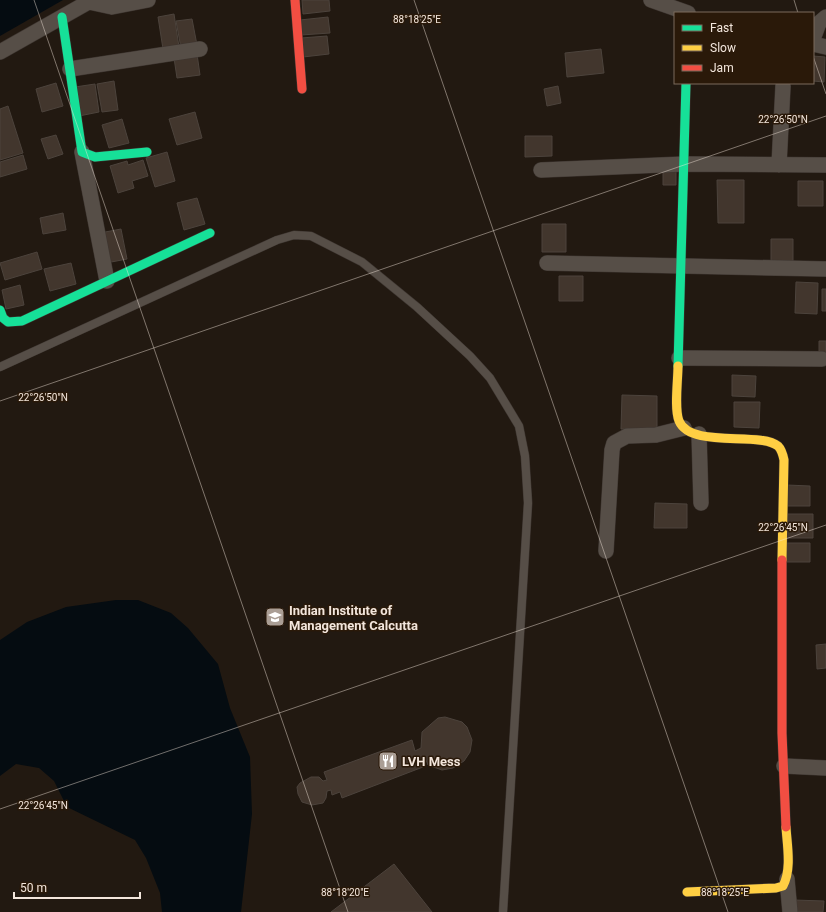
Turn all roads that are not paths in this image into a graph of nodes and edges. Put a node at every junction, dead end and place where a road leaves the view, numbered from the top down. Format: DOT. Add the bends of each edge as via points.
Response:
graph roads {
  1 [pos="148,0"];
  2 [pos="295,0"];
  3 [pos="651,0"];
  4 [pos="91,1"];
  5 [pos="685,12"];
  6 [pos="62,17"];
  7 [pos="826,17"];
  8 [pos="814,36"];
  9 [pos="814,44"];
  10 [pos="826,48"];
  11 [pos="200,49"];
  12 [pos="0,52"];
  13 [pos="70,69"];
  14 [pos="686,84"];
  15 [pos="783,86"];
  16 [pos="302,89"];
  17 [pos="82,152"];
  18 [pos="147,152"];
  19 [pos="685,164"];
  20 [pos="779,165"];
  21 [pos="826,165"];
  22 [pos="541,170"];
  23 [pos="210,233"];
  24 [pos="547,263"];
  25 [pos="681,266"];
  26 [pos="826,269"];
  27 [pos="107,281"];
  28 [pos="0,310"];
  29 [pos="6,326"];
  30 [pos="679,358"];
  31 [pos="822,359"];
  32 [pos="0,367"];
  33 [pos="684,428"];
  34 [pos="699,434"];
  35 [pos="701,503"];
  36 [pos="606,551"];
  37 [pos="784,766"];
  38 [pos="826,768"];
  39 [pos="787,879"];
  40 [pos="688,892"];
  41 [pos="503,912"];
  42 [pos="790,912"];
  1 -- 4 [label="street" via="112,7"];
  2 -- 16 [label="street"];
  3 -- 5 [label="street"];
  4 -- 6 [label="street"];
  6 -- 12 [label="street"];
  6 -- 13 [label="street"];
  7 -- 8 [label="street" via="819,23"];
  9 -- 10 [label="street"];
  11 -- 13 [label="street"];
  13 -- 17 [label="street"];
  14 -- 19 [label="street"];
  15 -- 20 [label="street"];
  17 -- 18 [label="street" via="95,157"];
  17 -- 27 [label="street"];
  19 -- 20 [label="street"];
  19 -- 22 [label="street"];
  19 -- 25 [label="street"];
  20 -- 21 [label="street"];
  23 -- 27 [label="street"];
  24 -- 25 [label="street"];
  25 -- 26 [label="street"];
  25 -- 30 [label="street"];
  27 -- 29 [label="street"];
  28 -- 29 [label="street" via="7,322"];
  30 -- 31 [label="street"];
  30 -- 33 [label="street" via="677,413"];
  32 -- 41 [label="lane" via="277,240 294,235 311,236 362,262 418,307 490,378 519,426 525,456 528,503"];
  33 -- 34 [label="street"];
  33 -- 36 [label="street" via="669,433 627,436 614,444"];
  34 -- 35 [label="street"];
  34 -- 37 [label="street" via="770,442 778,445 783,451 781,607"];
  37 -- 38 [label="street"];
  37 -- 39 [label="street"];
  39 -- 40 [label="street" via="783,886 776,888"];
  39 -- 42 [label="street"];
}
